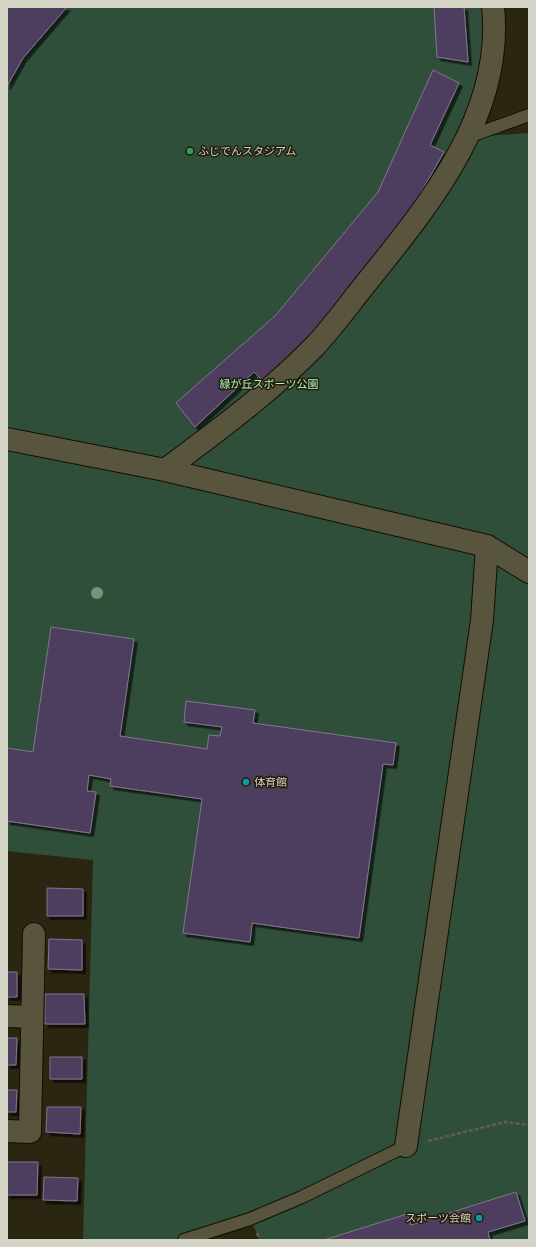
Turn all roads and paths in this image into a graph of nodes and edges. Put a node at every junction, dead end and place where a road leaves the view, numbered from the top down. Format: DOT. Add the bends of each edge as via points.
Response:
graph roads {
  1 [pos="493,7"];
  2 [pos="529,115"];
  3 [pos="468,136"];
  4 [pos="7,423"];
  5 [pos="7,438"];
  6 [pos="31,443"];
  7 [pos="165,470"];
  8 [pos="487,546"];
  9 [pos="529,572"];
  10 [pos="34,934"];
  11 [pos="7,1016"];
  12 [pos="32,1017"];
  13 [pos="529,1125"];
  14 [pos="7,1131"];
  15 [pos="406,1146"];
  16 [pos="184,1240"];
  1 -- 3 [label="street" via="495,31 491,65"];
  2 -- 3 [label="lane"];
  3 -- 7 [label="street" via="438,190 415,222 314,347 268,390"];
  4 -- 6 [label="street"];
  5 -- 6 [label="street"];
  6 -- 7 [label="street"];
  7 -- 8 [label="street"];
  8 -- 9 [label="street"];
  8 -- 15 [label="street" via="482,620"];
  10 -- 12 [label="street"];
  11 -- 12 [label="street"];
  12 -- 14 [label="street" via="30,1132"];
  13 -- 15 [label="path" via="505,1122"];
  15 -- 16 [label="lane" via="302,1197 250,1219"];
}
